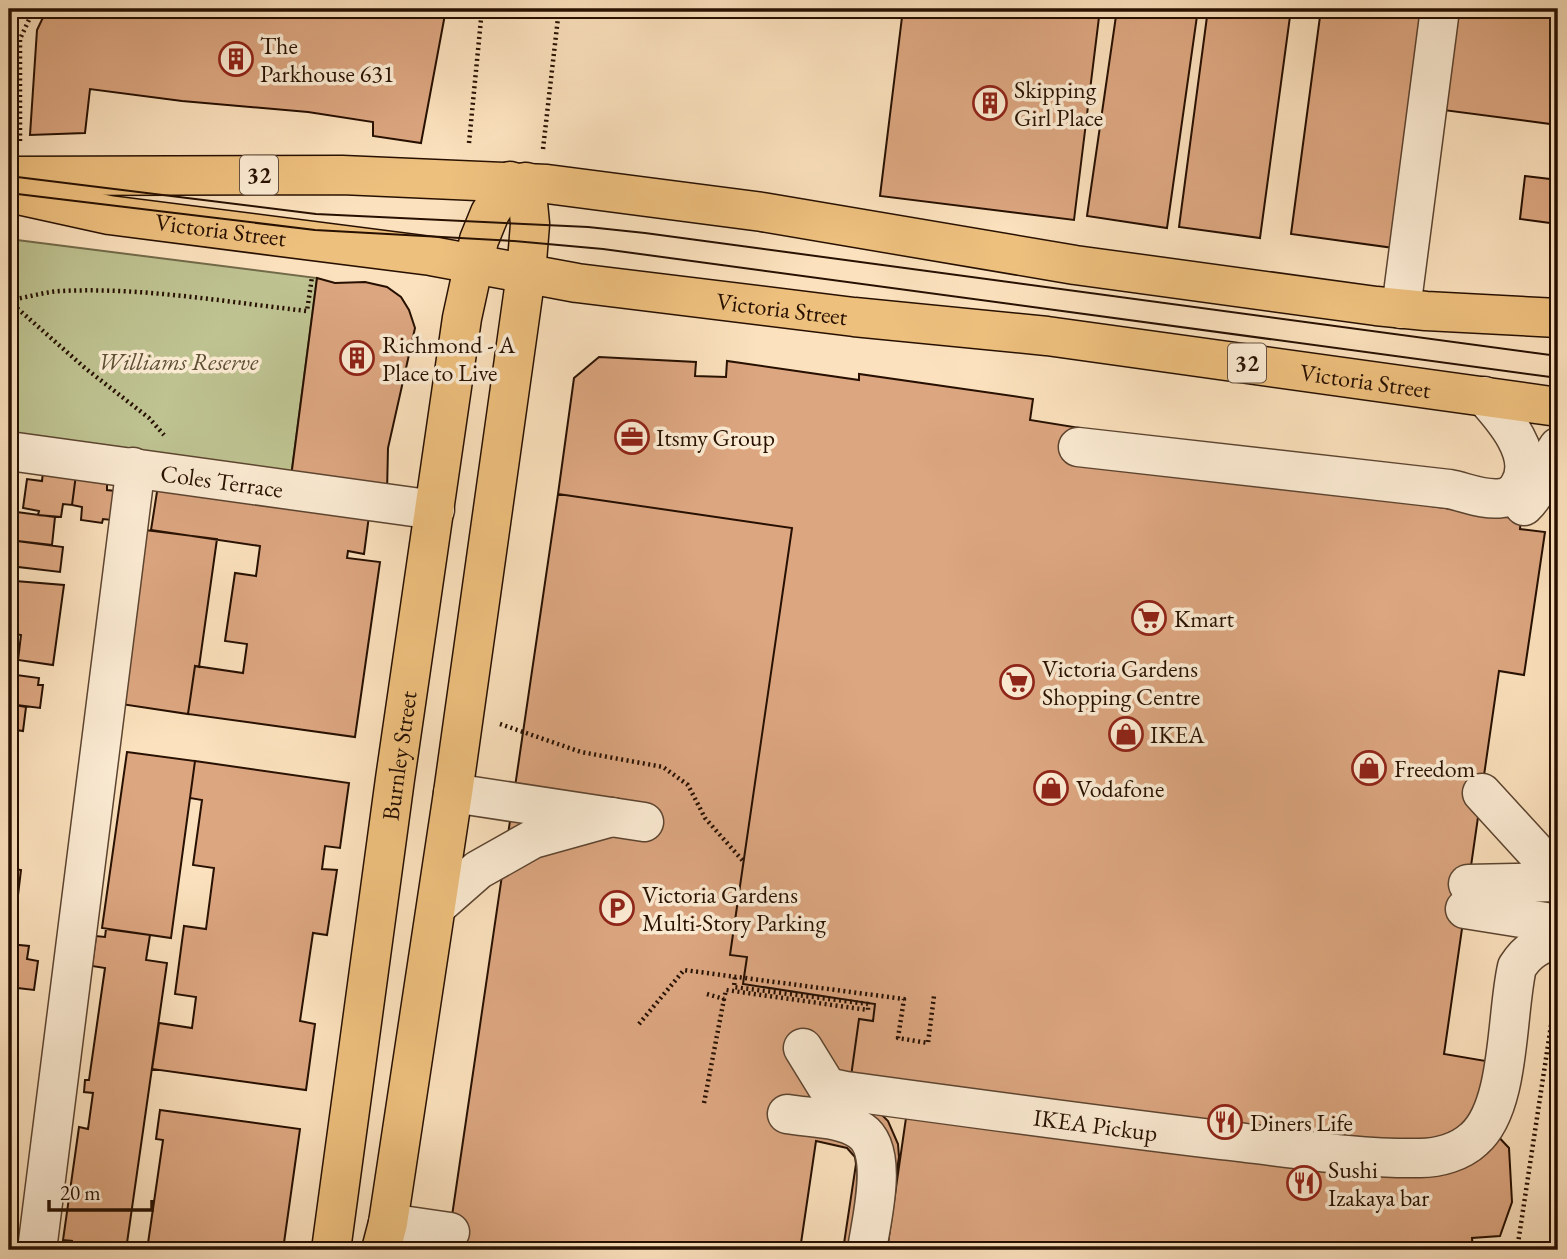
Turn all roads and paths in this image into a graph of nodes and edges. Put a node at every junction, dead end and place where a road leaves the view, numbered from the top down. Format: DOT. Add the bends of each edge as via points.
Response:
graph roads {
  1 [pos="34,9"];
  2 [pos="482,9"];
  3 [pos="559,9"];
  4 [pos="1440,9"];
  5 [pos="14,160"];
  6 [pos="518,182"];
  7 [pos="9,193"];
  8 [pos="473,264"];
  9 [pos="313,268"];
  10 [pos="526,274"];
  11 [pos="9,301"];
  12 [pos="1401,309"];
  13 [pos="1558,318"];
  14 [pos="1484,396"];
  15 [pos="1558,407"];
  16 [pos="1078,447"];
  17 [pos="1558,447"];
  18 [pos="9,451"];
  19 [pos="133,467"];
  20 [pos="204,477"];
  21 [pos="1359,487"];
  22 [pos="435,510"];
  23 [pos="500,724"];
  24 [pos="395,779"];
  25 [pos="453,793"];
  26 [pos="1482,793"];
  27 [pos="743,860"];
  28 [pos="1558,876"];
  29 [pos="1558,882"];
  30 [pos="437,906"];
  31 [pos="1510,918"];
  32 [pos="1558,924"];
  33 [pos="1558,940"];
  34 [pos="1516,975"];
  35 [pos="735,976"];
  36 [pos="1558,978"];
  37 [pos="707,994"];
  38 [pos="934,996"];
  39 [pos="724,999"];
  40 [pos="639,1024"];
  41 [pos="803,1048"];
  42 [pos="931,1081"];
  43 [pos="704,1103"];
  44 [pos="787,1114"];
  45 [pos="1410,1157"];
  46 [pos="450,1232"];
  47 [pos="334,1233"];
  48 [pos="385,1237"];
  49 [pos="37,1250"];
  50 [pos="867,1250"];
  51 [pos="1517,1250"];
  1 -- 5 [label="path" via="20,39"];
  2 -- 6 [label="path" via="467,142"];
  3 -- 6 [label="path" via="545,147"];
  4 -- 12 [label="street"];
  5 -- 6 [label="main road, Victoria Street / 32"];
  6 -- 8 [label="main road, Burnley Street" via="486,221"];
  6 -- 10 [label="main road" via="530,224"];
  6 -- 12 [label="main road, Victoria Street / 32" via="762,212 1075,265"];
  7 -- 8 [label="main road, Victoria Street / 32" via="109,215"];
  8 -- 10 [label="main road, Victoria Street / 32"];
  8 -- 22 [label="main road, Burnley Street"];
  9 -- 11 [label="path" via="307,311 133,292 62,291"];
  10 -- 14 [label="main road, Victoria Street / 32" via="778,308 1047,336"];
  10 -- 25 [label="main road"];
  11 -- 20 [label="path" via="149,418"];
  12 -- 13 [label="main road, Victoria Street / 32"];
  14 -- 15 [label="main road, Victoria Street / 32"];
  14 -- 21 [label="street" via="1516,437 1524,463 1519,486 1503,498 1449,489"];
  16 -- 21 [label="street"];
  17 -- 21 [label="street" via="1529,501 1511,513 1348,491"];
  18 -- 19 [label="street, Coles Terrace"];
  19 -- 20 [label="street, Coles Terrace"];
  19 -- 49 [label="street"];
  20 -- 22 [label="street, Coles Terrace"];
  22 -- 24 [label="main road, Burnley Street"];
  23 -- 27 [label="path" via="581,752 663,767 688,785 705,818"];
  24 -- 25 [label="main road"];
  24 -- 47 [label="main road, Burnley Street"];
  25 -- 30 [label="main road"];
  25 -- 30 [label="street" via="628,819 533,839 478,870"];
  26 -- 28 [label="street"];
  29 -- 31 [label="street" via="1466,897"];
  30 -- 48 [label="main road"];
  31 -- 32 [label="street"];
  31 -- 34 [label="street"];
  33 -- 34 [label="street, IKEA Pickup" via="1533,949"];
  34 -- 45 [label="street, IKEA Pickup" via="1492,1116 1462,1148"];
  35 -- 38 [label="path" via="904,999 898,1038 928,1043"];
  35 -- 39 [label="path" via="734,987 868,1004 868,1010 726,990"];
  35 -- 40 [label="path" via="684,970"];
  36 -- 51 [label="path"];
  37 -- 39 [label="path"];
  39 -- 43 [label="path"];
  41 -- 45 [label="street, IKEA Pickup" via="827,1087 846,1091 1069,1122 1369,1157"];
  42 -- 45 [label="street, IKEA Pickup" via="1326,1136"];
  44 -- 50 [label="street" via="842,1122 861,1130 873,1143 876,1192"];
  46 -- 48 [label="street"];
  47 -- 48 [label="main road"];
}
